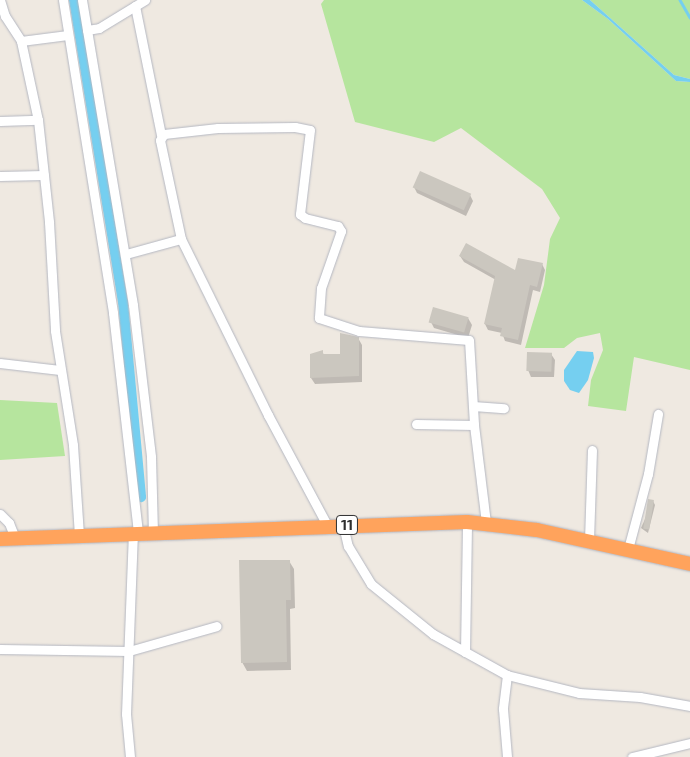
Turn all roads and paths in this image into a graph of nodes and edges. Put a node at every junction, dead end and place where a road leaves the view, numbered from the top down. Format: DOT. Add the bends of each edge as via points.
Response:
graph roads {
  1 [pos="0,0"];
  2 [pos="63,0"];
  3 [pos="82,0"];
  4 [pos="143,0"];
  5 [pos="135,6"];
  6 [pos="2,17"];
  7 [pos="87,30"];
  8 [pos="68,35"];
  9 [pos="21,41"];
  10 [pos="38,120"];
  11 [pos="0,121"];
  12 [pos="160,135"];
  13 [pos="44,175"];
  14 [pos="0,176"];
  15 [pos="181,239"];
  16 [pos="126,254"];
  17 [pos="0,362"];
  18 [pos="60,370"];
  19 [pos="473,406"];
  20 [pos="504,408"];
  21 [pos="658,414"];
  22 [pos="416,424"];
  23 [pos="474,425"];
  24 [pos="592,450"];
  25 [pos="0,514"];
  26 [pos="467,522"];
  27 [pos="486,523"];
  28 [pos="328,525"];
  29 [pos="343,525"];
  30 [pos="135,533"];
  31 [pos="153,533"];
  32 [pos="79,536"];
  33 [pos="15,538"];
  34 [pos="0,539"];
  35 [pos="588,540"];
  36 [pos="628,548"];
  37 [pos="690,564"];
  38 [pos="217,626"];
  39 [pos="0,649"];
  40 [pos="129,651"];
  41 [pos="465,652"];
  42 [pos="507,675"];
  43 [pos="690,706"];
  44 [pos="690,743"];
  45 [pos="130,757"];
  46 [pos="507,757"];
  47 [pos="632,757"];
  1 -- 6 [label="street"];
  2 -- 8 [label="street"];
  3 -- 7 [label="street"];
  4 -- 5 [label="street"];
  5 -- 7 [label="street" via="99,28"];
  5 -- 12 [label="street"];
  6 -- 9 [label="street"];
  7 -- 16 [label="street"];
  8 -- 9 [label="street"];
  8 -- 30 [label="street" via="113,313"];
  9 -- 10 [label="street"];
  10 -- 11 [label="street"];
  10 -- 13 [label="street"];
  12 -- 15 [label="street"];
  12 -- 19 [label="street" via="218,128 295,127 310,130 300,214 338,226 341,231 320,288 319,318 358,331 469,340"];
  13 -- 14 [label="street"];
  13 -- 18 [label="street"];
  15 -- 16 [label="street"];
  15 -- 28 [label="street" via="268,416"];
  16 -- 31 [label="street" via="150,457"];
  17 -- 18 [label="street"];
  18 -- 32 [label="street" via="73,445"];
  19 -- 20 [label="street"];
  19 -- 23 [label="street"];
  21 -- 36 [label="street" via="648,474"];
  22 -- 23 [label="street"];
  23 -- 27 [label="street"];
  24 -- 35 [label="street"];
  25 -- 33 [label="street" via="9,523"];
  26 -- 27 [label="highway, 11"];
  26 -- 29 [label="highway, 11"];
  26 -- 41 [label="street"];
  27 -- 35 [label="highway, 11"];
  28 -- 29 [label="highway, 11"];
  28 -- 31 [label="highway, 11"];
  29 -- 41 [label="street" via="348,546 371,584 433,634"];
  30 -- 31 [label="highway, 11"];
  30 -- 32 [label="highway, 11"];
  30 -- 40 [label="street"];
  32 -- 33 [label="highway, 11"];
  33 -- 34 [label="highway, 11"];
  35 -- 36 [label="highway, 11"];
  36 -- 37 [label="highway, 11"];
  38 -- 40 [label="street"];
  39 -- 40 [label="street"];
  40 -- 45 [label="street" via="126,714"];
  41 -- 42 [label="street"];
  42 -- 43 [label="street" via="578,692 640,697"];
  42 -- 46 [label="street" via="503,709"];
  44 -- 47 [label="street"];
}
